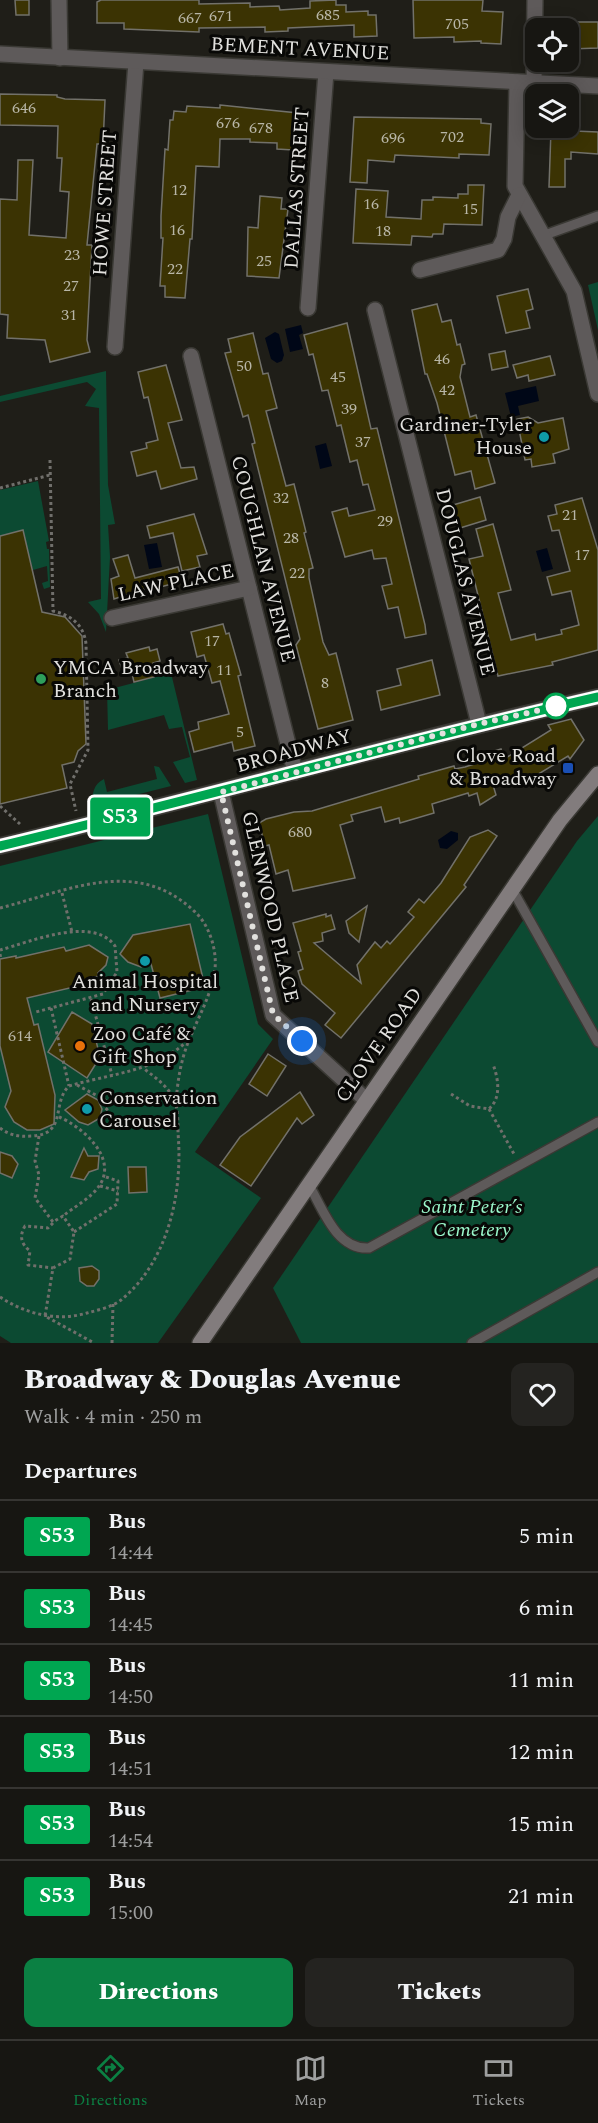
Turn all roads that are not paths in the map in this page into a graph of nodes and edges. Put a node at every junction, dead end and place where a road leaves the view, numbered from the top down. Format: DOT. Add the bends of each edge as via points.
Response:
graph roads {
  1 [pos="59,0"];
  2 [pos="535,0"];
  3 [pos="0,54"];
  4 [pos="60,58"];
  5 [pos="136,62"];
  6 [pos="326,72"];
  7 [pos="517,82"];
  8 [pos="534,83"];
  9 [pos="598,86"];
  10 [pos="519,195"];
  11 [pos="598,216"];
  12 [pos="542,236"];
  13 [pos="420,270"];
  14 [pos="308,308"];
  15 [pos="375,310"];
  16 [pos="115,347"];
  17 [pos="191,356"];
  18 [pos="598,394"];
  19 [pos="249,588"];
  20 [pos="112,618"];
  21 [pos="598,697"];
  22 [pos="479,724"];
  23 [pos="295,772"];
  24 [pos="598,774"];
  25 [pos="221,792"];
  26 [pos="0,846"];
  27 [pos="512,889"];
  28 [pos="598,1041"];
  29 [pos="366,1100"];
  30 [pos="598,1122"];
  31 [pos="309,1185"];
  32 [pos="598,1272"];
  33 [pos="200,1343"];
  34 [pos="471,1343"];
  1 -- 4 [label="street"];
  2 -- 8 [label="street"];
  3 -- 4 [label="street, BEMENT AVENUE"];
  4 -- 5 [label="street, BEMENT AVENUE"];
  5 -- 6 [label="street, BEMENT AVENUE"];
  5 -- 16 [label="street, HOWE STREET"];
  6 -- 7 [label="street, BEMENT AVENUE"];
  6 -- 14 [label="street, DALLAS STREET"];
  7 -- 8 [label="street, BEMENT AVENUE"];
  7 -- 10 [label="street" via="515,186"];
  8 -- 9 [label="street, BEMENT AVENUE"];
  10 -- 12 [label="street"];
  10 -- 13 [label="street" via="498,250"];
  11 -- 12 [label="lane"];
  12 -- 18 [label="street" via="574,291"];
  15 -- 22 [label="street, DOUGLAS AVENUE"];
  17 -- 19 [label="street, COUGHLAN AVENUE"];
  19 -- 20 [label="street, LAW PLACE"];
  19 -- 23 [label="street, COUGHLAN AVENUE"];
  21 -- 22 [label="street, BROADWAY"];
  22 -- 23 [label="street, BROADWAY"];
  23 -- 25 [label="street, BROADWAY"];
  24 -- 27 [label="main road, CLOVE ROAD"];
  25 -- 26 [label="street, BROADWAY"];
  25 -- 29 [label="street, GLENWOOD PLACE" via="273,1014"];
  27 -- 28 [label="lane"];
  27 -- 29 [label="main road, CLOVE ROAD"];
  29 -- 31 [label="main road, CLOVE ROAD"];
  30 -- 31 [label="lane" via="369,1248 354,1247 341,1240"];
  31 -- 33 [label="main road, CLOVE ROAD"];
  32 -- 34 [label="lane"];
}
